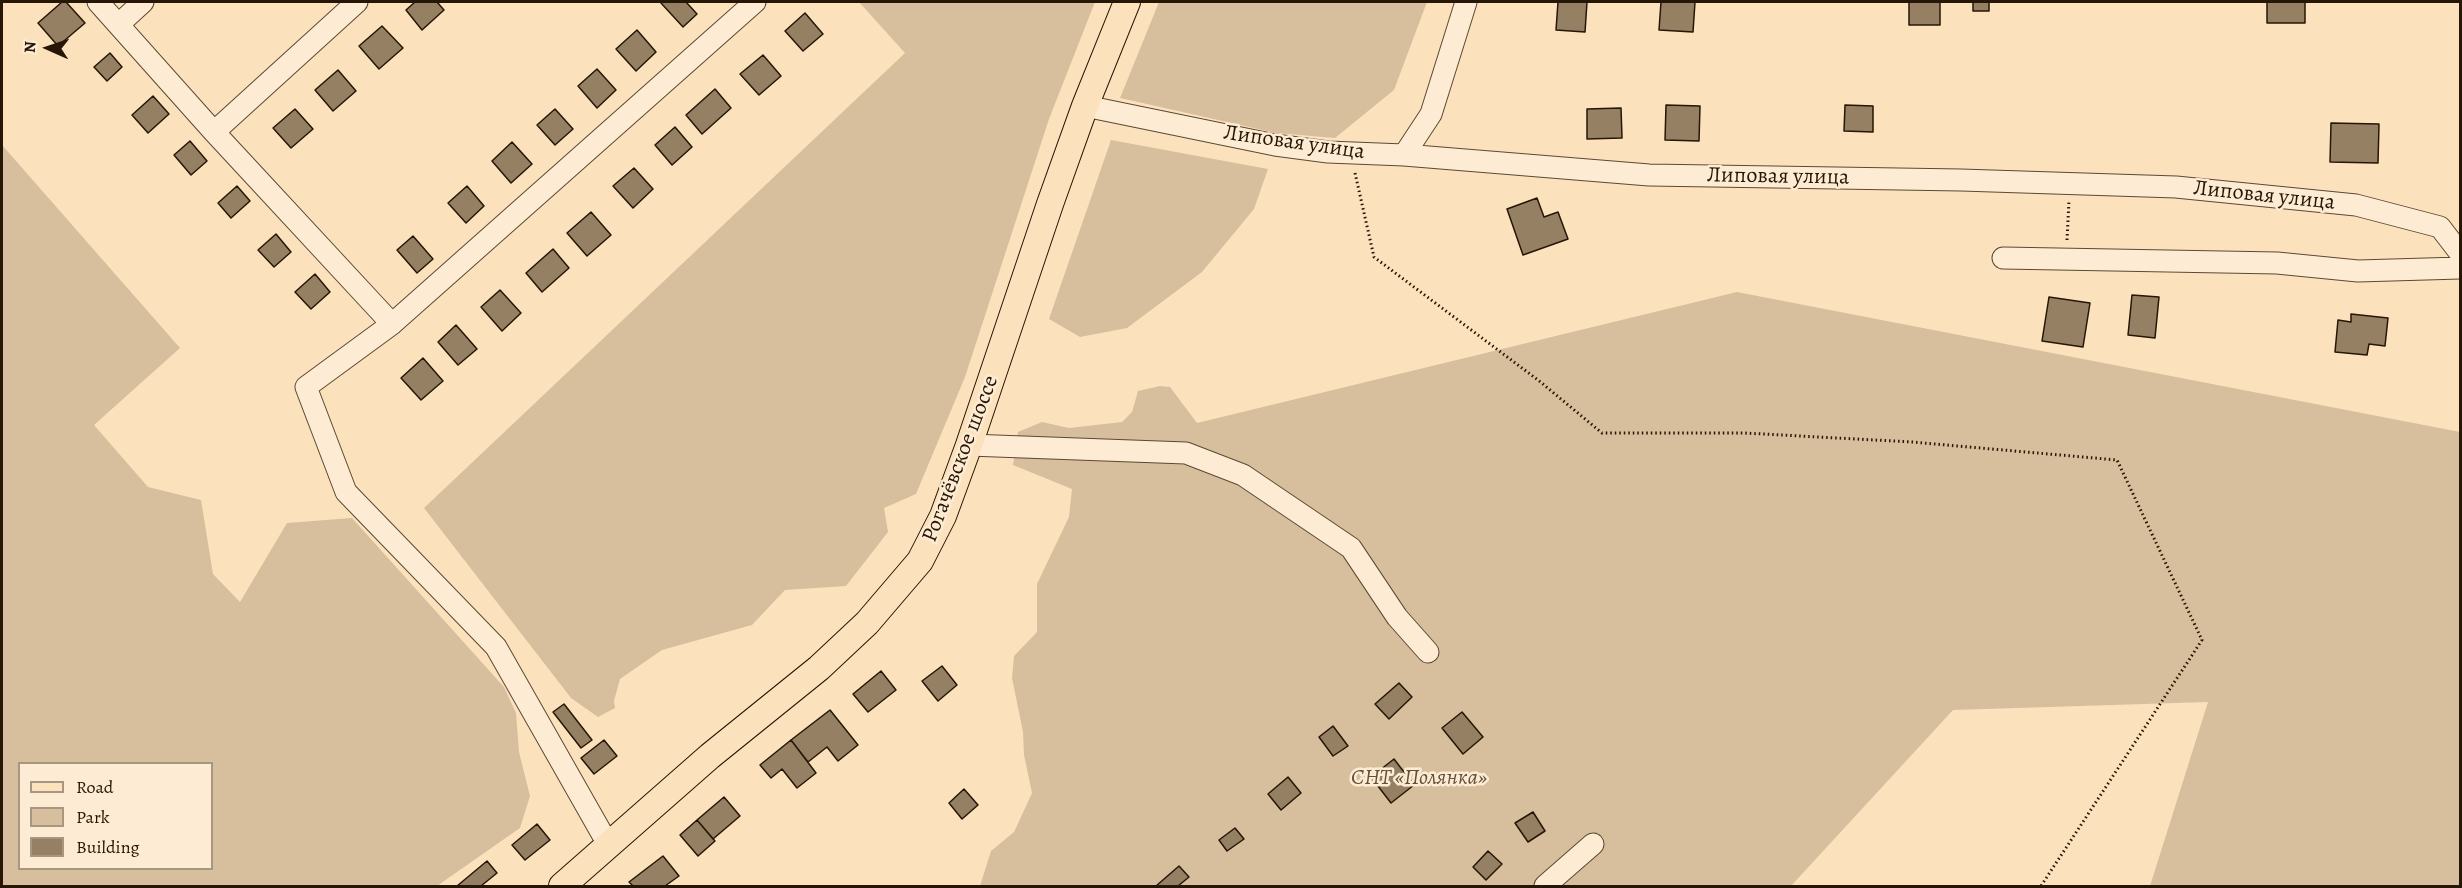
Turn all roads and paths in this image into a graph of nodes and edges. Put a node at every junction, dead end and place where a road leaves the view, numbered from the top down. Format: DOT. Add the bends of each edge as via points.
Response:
graph roads {
  1 [pos="98,2"];
  2 [pos="143,2"];
  3 [pos="357,2"];
  4 [pos="755,2"];
  5 [pos="1127,2"];
  6 [pos="1466,2"];
  7 [pos="119,24"];
  8 [pos="1085,106"];
  9 [pos="214,132"];
  10 [pos="1351,153"];
  11 [pos="1404,155"];
  12 [pos="2070,183"];
  13 [pos="2460,253"];
  14 [pos="2003,258"];
  15 [pos="2066,259"];
  16 [pos="2460,268"];
  17 [pos="392,324"];
  18 [pos="969,445"];
  19 [pos="1428,652"];
  20 [pos="1593,844"];
  21 [pos="609,846"];
  22 [pos="562,886"];
  23 [pos="1545,886"];
  24 [pos="2041,886"];
  1 -- 7 [label="street"];
  2 -- 7 [label="street"];
  3 -- 9 [label="street"];
  4 -- 17 [label="street"];
  5 -- 8 [label="main road, Рогачёвское шоссе"];
  6 -- 11 [label="street" via="1431,114"];
  7 -- 9 [label="street"];
  8 -- 10 [label="street, Липовая улица" via="1275,145"];
  8 -- 18 [label="main road, Рогачёвское шоссе"];
  9 -- 17 [label="street"];
  10 -- 11 [label="street, Липовая улица"];
  10 -- 24 [label="path" via="1374,257 1602,433 1755,434 1912,442 2117,460 2202,640"];
  11 -- 12 [label="street, Липовая улица" via="1649,176"];
  12 -- 13 [label="street, Липовая улица" via="2176,187 2356,205 2440,227"];
  12 -- 15 [label="path"];
  14 -- 15 [label="street"];
  15 -- 16 [label="street" via="2277,263 2358,271"];
  17 -- 21 [label="street" via="306,387 345,492 496,647"];
  18 -- 19 [label="street" via="1186,453 1243,475 1351,548 1397,617"];
  18 -- 21 [label="main road, Рогачёвское шоссе" via="936,533 898,589 819,668 710,756"];
  20 -- 23 [label="street"];
  21 -- 22 [label="main road, Рогачёвское шоссе"];
}
